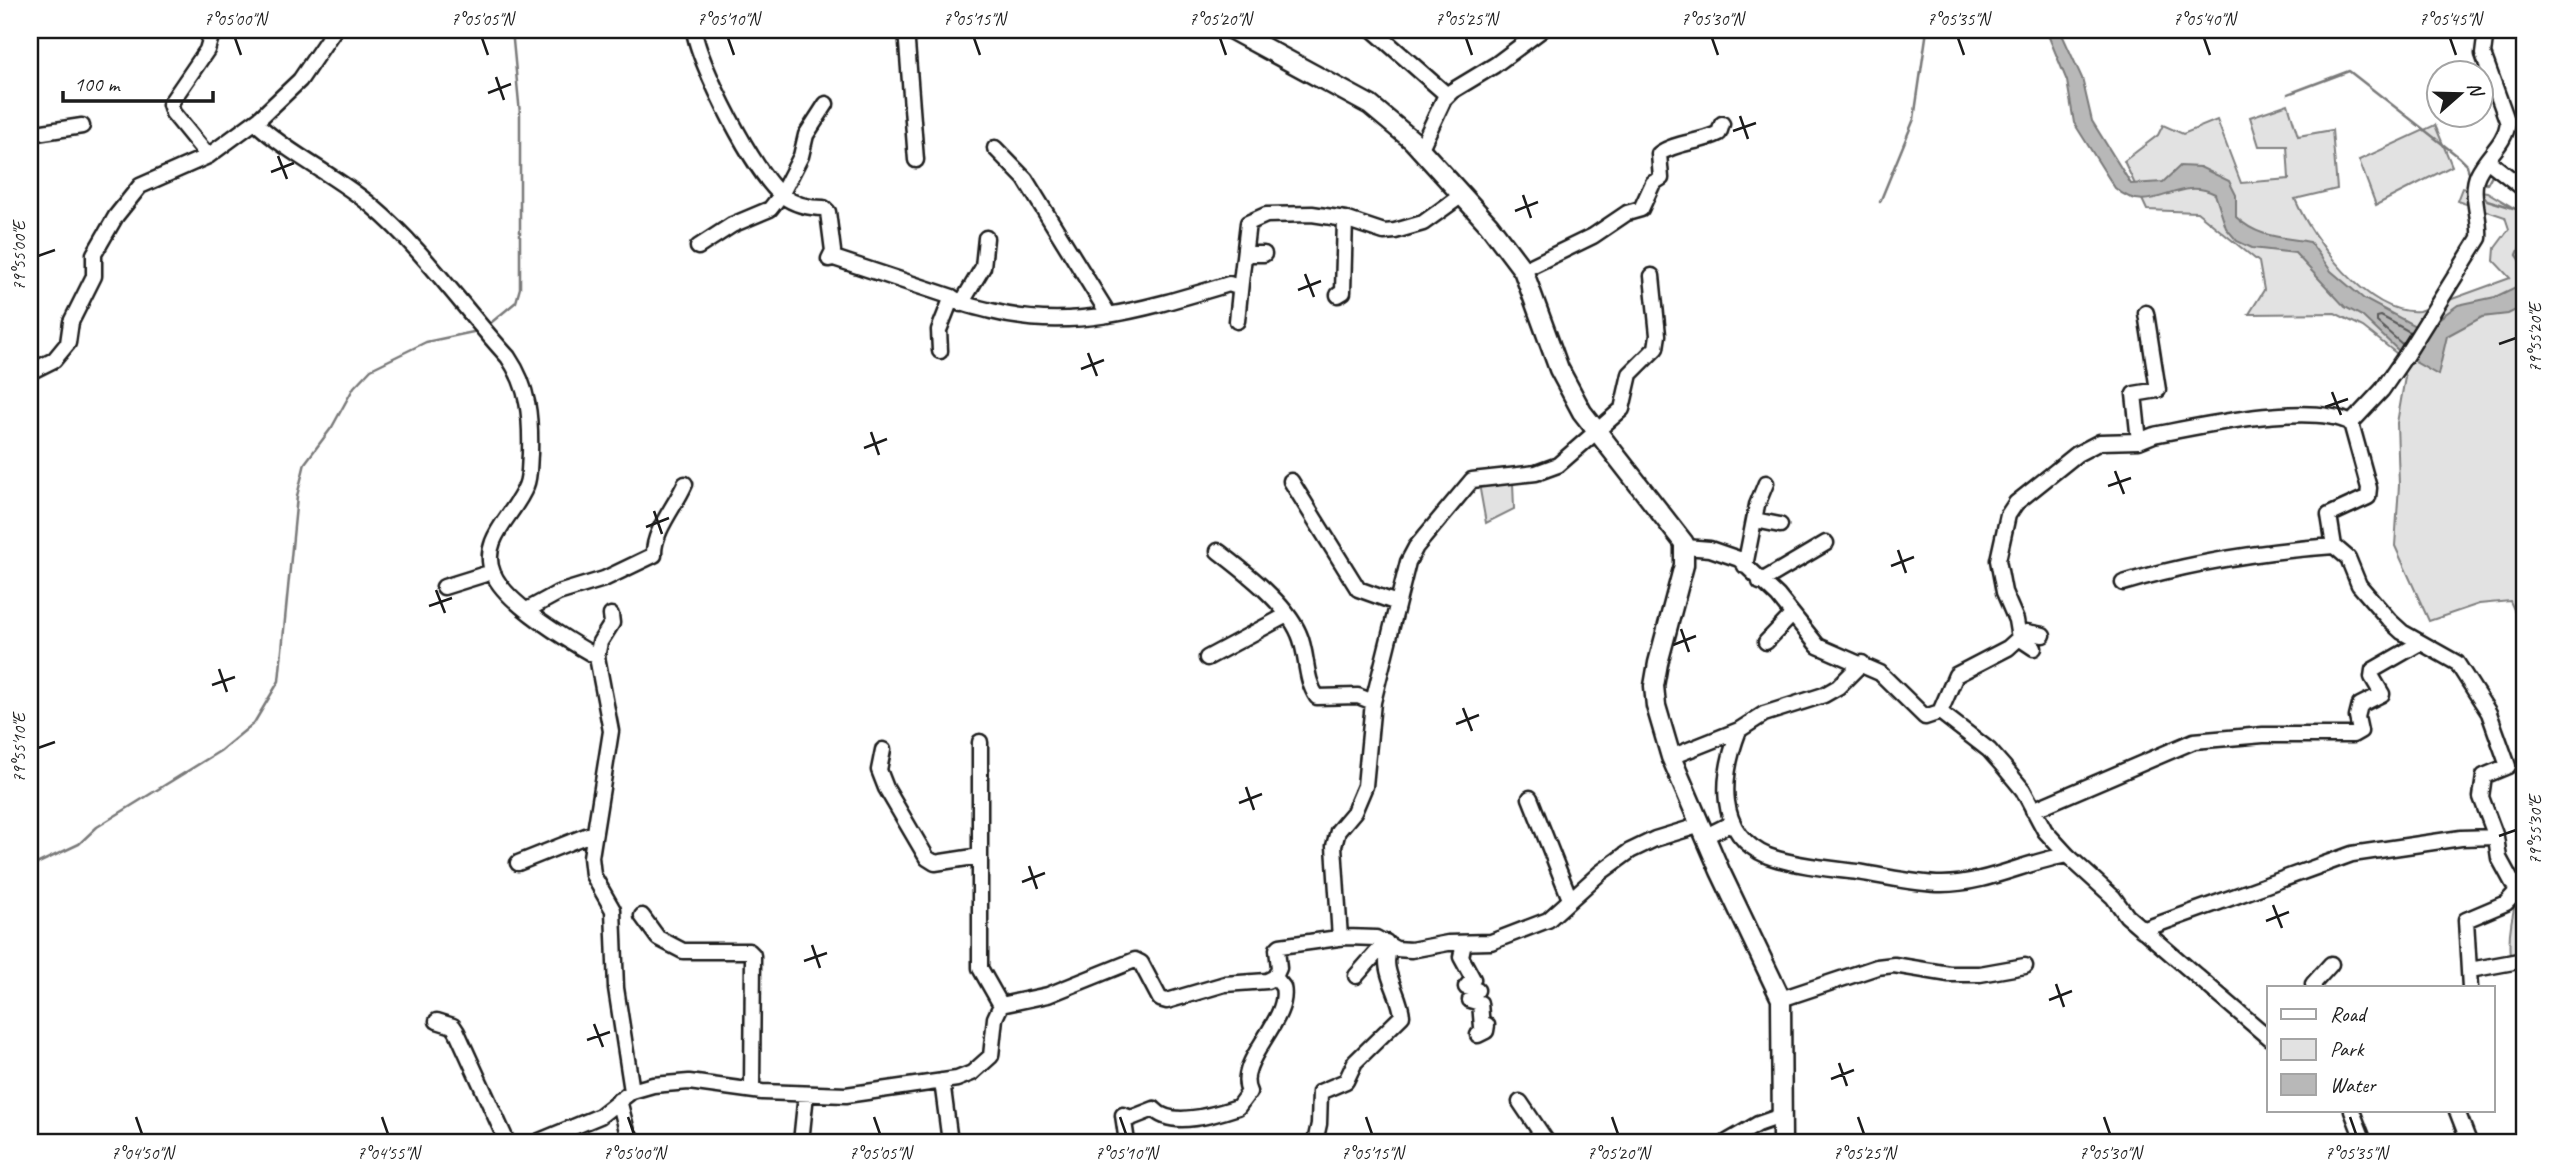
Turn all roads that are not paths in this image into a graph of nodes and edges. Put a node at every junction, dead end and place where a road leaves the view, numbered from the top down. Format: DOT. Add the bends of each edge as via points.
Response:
graph roads {
  1 [pos="213,30"];
  2 [pos="334,30"];
  3 [pos="694,30"];
  4 [pos="906,30"];
  5 [pos="1232,30"];
  6 [pos="1373,30"];
  7 [pos="1542,30"];
  8 [pos="2486,30"];
  9 [pos="1447,95"];
  10 [pos="826,104"];
  11 [pos="255,122"];
  12 [pos="1722,124"];
  13 [pos="82,126"];
  14 [pos="30,134"];
  15 [pos="995,148"];
  16 [pos="1421,148"];
  17 [pos="208,156"];
  18 [pos="916,160"];
  19 [pos="2487,160"];
  20 [pos="2524,189"];
  21 [pos="781,195"];
  22 [pos="1462,195"];
  23 [pos="1345,219"];
  24 [pos="986,238"];
  25 [pos="698,247"];
  26 [pos="1245,254"];
  27 [pos="1264,254"];
  28 [pos="1523,270"];
  29 [pos="1652,276"];
  30 [pos="1241,282"];
  31 [pos="1338,295"];
  32 [pos="956,300"];
  33 [pos="2146,313"];
  34 [pos="1109,315"];
  35 [pos="1237,321"];
  36 [pos="940,351"];
  37 [pos="30,372"];
  38 [pos="2351,423"];
  39 [pos="1596,431"];
  40 [pos="2139,441"];
  41 [pos="1291,481"];
  42 [pos="1766,483"];
  43 [pos="685,484"];
  44 [pos="1755,520"];
  45 [pos="1780,524"];
  46 [pos="1826,543"];
  47 [pos="2334,546"];
  48 [pos="1685,547"];
  49 [pos="1218,551"];
  50 [pos="1745,566"];
  51 [pos="492,572"];
  52 [pos="1760,582"];
  53 [pos="2123,583"];
  54 [pos="444,587"];
  55 [pos="1396,603"];
  56 [pos="527,610"];
  57 [pos="611,615"];
  58 [pos="1285,615"];
  59 [pos="1792,615"];
  60 [pos="2043,635"];
  61 [pos="2019,638"];
  62 [pos="1766,642"];
  63 [pos="2420,643"];
  64 [pos="2034,648"];
  65 [pos="597,657"];
  66 [pos="1207,658"];
  67 [pos="1862,663"];
  68 [pos="1373,702"];
  69 [pos="1940,712"];
  70 [pos="1739,730"];
  71 [pos="979,742"];
  72 [pos="883,750"];
  73 [pos="1671,757"];
  74 [pos="1530,798"];
  75 [pos="2033,810"];
  76 [pos="1732,823"];
  77 [pos="1704,830"];
  78 [pos="593,833"];
  79 [pos="2496,837"];
  80 [pos="2067,855"];
  81 [pos="980,856"];
  82 [pos="518,863"];
  83 [pos="1570,900"];
  84 [pos="642,916"];
  85 [pos="2142,930"];
  86 [pos="1340,938"];
  87 [pos="1464,943"];
  88 [pos="1388,945"];
  89 [pos="2524,960"];
  90 [pos="2331,964"];
  91 [pos="2025,965"];
  92 [pos="2470,970"];
  93 [pos="1356,976"];
  94 [pos="1275,977"];
  95 [pos="2314,986"];
  96 [pos="2470,986"];
  97 [pos="1781,999"];
  98 [pos="1001,1005"];
  99 [pos="437,1021"];
  100 [pos="1478,1035"];
  101 [pos="2267,1036"];
  102 [pos="942,1082"];
  103 [pos="752,1090"];
  104 [pos="632,1091"];
  105 [pos="806,1094"];
  106 [pos="619,1100"];
  107 [pos="1520,1102"];
  108 [pos="2352,1112"];
  109 [pos="2457,1112"];
  110 [pos="1781,1116"];
  111 [pos="507,1142"];
  112 [pos="537,1142"];
  113 [pos="634,1142"];
  114 [pos="801,1142"];
  115 [pos="950,1142"];
  116 [pos="1127,1142"];
  117 [pos="1315,1142"];
  118 [pos="1547,1142"];
  119 [pos="1727,1142"];
  120 [pos="1783,1142"];
  121 [pos="2364,1142"];
  122 [pos="2469,1142"];
  1 -- 17 [label="street" via="207,50 170,104"];
  2 -- 11 [label="street" via="300,80"];
  3 -- 21 [label="street" via="701,61 717,95"];
  4 -- 18 [label="street"];
  5 -- 16 [label="main road" via="1370,104"];
  6 -- 9 [label="street"];
  7 -- 9 [label="street"];
  8 -- 19 [label="street" via="2483,54 2508,123 2506,134"];
  9 -- 16 [label="street"];
  10 -- 21 [label="street" via="806,135"];
  11 -- 17 [label="street"];
  11 -- 51 [label="street" via="371,205 520,374 530,418 529,466 526,486 490,545"];
  12 -- 28 [label="street" via="1719,134 1707,140 1658,154 1661,178 1653,183 1641,209"];
  13 -- 14 [label="street"];
  15 -- 34 [label="street" via="1025,179"];
  16 -- 22 [label="main road"];
  17 -- 37 [label="street" via="140,186 94,254 94,276 71,321 68,342 54,360"];
  19 -- 20 [label="street"];
  19 -- 38 [label="street" via="2476,176 2479,238 2382,390"];
  21 -- 25 [label="street" via="770,209 732,225"];
  21 -- 32 [label="street" via="828,212 834,251 829,259"];
  22 -- 23 [label="street" via="1423,223 1395,231 1384,232"];
  22 -- 28 [label="main road"];
  23 -- 26 [label="street" via="1266,215 1248,223"];
  23 -- 31 [label="street" via="1343,292"];
  24 -- 32 [label="street" via="983,267"];
  26 -- 27 [label="street"];
  26 -- 30 [label="street"];
  28 -- 39 [label="main road" via="1559,369"];
  29 -- 39 [label="street" via="1656,348 1630,374 1622,409"];
  30 -- 34 [label="street" via="1238,287 1229,284 1138,312"];
  30 -- 35 [label="street"];
  32 -- 34 [label="street" via="1023,319"];
  32 -- 36 [label="street" via="939,330"];
  33 -- 40 [label="street" via="2158,390 2134,394"];
  38 -- 40 [label="street" via="2324,414 2261,416"];
  38 -- 47 [label="street" via="2368,496 2329,515"];
  39 -- 48 [label="main road"];
  39 -- 55 [label="street" via="1546,471 1479,477 1466,485 1416,547"];
  40 -- 61 [label="street" via="2100,442 2077,454 2016,503 2008,515 1998,560"];
  41 -- 55 [label="street" via="1358,589"];
  42 -- 44 [label="street"];
  43 -- 56 [label="street" via="654,541 654,555"];
  44 -- 45 [label="street"];
  44 -- 50 [label="street"];
  46 -- 52 [label="street"];
  47 -- 53 [label="street" via="2264,551"];
  47 -- 63 [label="street" via="2348,558 2360,585 2390,621"];
  48 -- 50 [label="street" via="1723,553"];
  48 -- 73 [label="main road" via="1654,686"];
  49 -- 58 [label="street" via="1265,590"];
  50 -- 52 [label="street"];
  51 -- 54 [label="street"];
  51 -- 56 [label="street"];
  52 -- 59 [label="street"];
  55 -- 68 [label="street"];
  56 -- 65 [label="street" via="559,636"];
  57 -- 65 [label="street"];
  58 -- 66 [label="street"];
  58 -- 68 [label="street" via="1299,634 1317,697 1358,696"];
  59 -- 62 [label="street"];
  59 -- 67 [label="street" via="1818,646"];
  60 -- 61 [label="street" via="2028,632"];
  61 -- 64 [label="street"];
  61 -- 69 [label="street" via="1956,675"];
  63 -- 75 [label="street" via="2373,670 2382,694 2360,705 2360,731 2353,735 2194,741"];
  63 -- 79 [label="street" via="2457,663 2489,713 2508,766 2484,776 2481,797"];
  65 -- 78 [label="street" via="611,732"];
  67 -- 69 [label="street" via="1880,673 1924,717"];
  67 -- 70 [label="street" via="1824,695 1764,714"];
  68 -- 86 [label="street" via="1365,786 1334,846"];
  69 -- 75 [label="street" via="1989,750 2023,790"];
  70 -- 73 [label="street"];
  70 -- 76 [label="street" via="1725,780"];
  71 -- 81 [label="street"];
  72 -- 81 [label="street" via="879,770 903,822 927,858 935,863"];
  73 -- 77 [label="main road"];
  74 -- 83 [label="street"];
  75 -- 80 [label="street"];
  76 -- 77 [label="street"];
  76 -- 80 [label="street" via="1767,855 1942,884 2001,875"];
  77 -- 83 [label="street" via="1655,839 1630,850"];
  77 -- 97 [label="main road"];
  78 -- 82 [label="street"];
  78 -- 104 [label="street" via="592,867 613,910 620,1024"];
  79 -- 85 [label="street" via="2352,854"];
  79 -- 92 [label="street" via="2499,858 2517,891 2507,903 2466,920"];
  80 -- 85 [label="street"];
  81 -- 98 [label="street" via="980,968"];
  83 -- 87 [label="street" via="1548,920 1507,937"];
  84 -- 103 [label="street" via="658,939 683,951 749,951 753,955"];
  85 -- 101 [label="street"];
  86 -- 88 [label="street" via="1376,938"];
  86 -- 94 [label="street" via="1280,946"];
  87 -- 88 [label="street" via="1411,950"];
  87 -- 100 [label="street" via="1461,957 1473,979 1466,987 1477,990 1470,1000 1480,1003 1482,1027 1487,1025"];
  88 -- 93 [label="street"];
  88 -- 117 [label="street" via="1387,964 1402,1016 1355,1062 1346,1081 1320,1092"];
  89 -- 92 [label="street"];
  90 -- 95 [label="street"];
  91 -- 97 [label="street" via="1980,974 1877,967"];
  92 -- 96 [label="street"];
  94 -- 98 [label="street" via="1207,988 1167,1001 1160,999 1142,963 1135,960 1048,995"];
  94 -- 116 [label="street" via="1283,987 1282,1005 1245,1074 1249,1092 1238,1107 1191,1117 1167,1118 1154,1109 1132,1118 1123,1115"];
  97 -- 110 [label="main road"];
  98 -- 102 [label="street" via="991,1056 972,1073"];
  99 -- 111 [label="street" via="457,1032"];
  102 -- 105 [label="street" via="846,1095"];
  102 -- 115 [label="street"];
  103 -- 104 [label="street" via="680,1082"];
  103 -- 105 [label="street"];
  104 -- 106 [label="street"];
  105 -- 114 [label="street"];
  106 -- 112 [label="street" via="600,1116"];
  106 -- 113 [label="street"];
  107 -- 118 [label="street"];
  108 -- 121 [label="street"];
  109 -- 122 [label="street"];
  110 -- 119 [label="street"];
  110 -- 120 [label="main road"];
}
